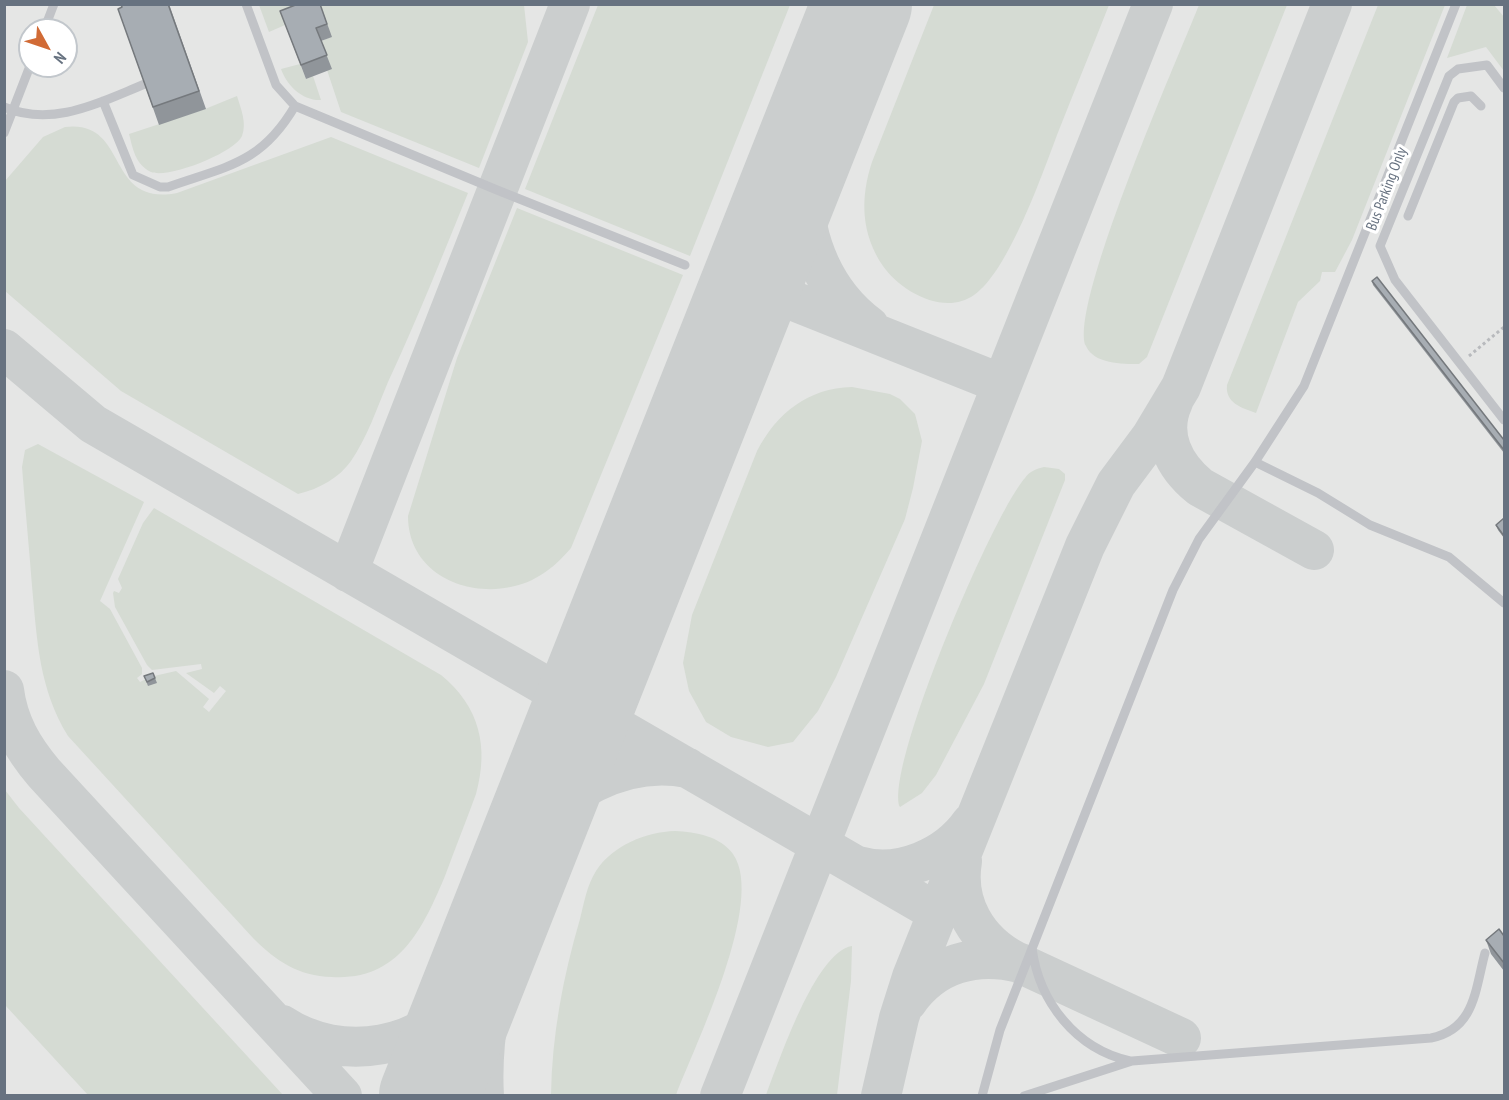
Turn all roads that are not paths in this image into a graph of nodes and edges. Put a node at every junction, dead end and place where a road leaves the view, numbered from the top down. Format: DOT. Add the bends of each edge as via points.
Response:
graph roads {
  1 [pos="246,4"];
  2 [pos="1456,4"];
  3 [pos="24,78"];
  4 [pos="145,84"];
  5 [pos="1504,88"];
  6 [pos="103,101"];
  7 [pos="295,105"];
  8 [pos="1481,106"];
  9 [pos="9,109"];
  10 [pos="4,133"];
  11 [pos="1408,216"];
  12 [pos="686,265"];
  13 [pos="1504,420"];
  14 [pos="1255,462"];
  15 [pos="1504,603"];
  16 [pos="1032,944"];
  17 [pos="1485,953"];
  18 [pos="1132,1061"];
  19 [pos="982,1095"];
  20 [pos="1024,1095"];
  1 -- 7 [label="lane" via="276,85"];
  2 -- 14 [label="lane" via="1304,386"];
  3 -- 9 [label="lane"];
  4 -- 6 [label="lane"];
  5 -- 13 [label="lane, Bus Parking Only" via="1486,65 1458,69 1449,76 1380,246 1395,280"];
  6 -- 7 [label="lane" via="133,175 160,187 247,159 265,146"];
  6 -- 9 [label="lane" via="67,114 38,115"];
  7 -- 12 [label="lane"];
  8 -- 11 [label="lane" via="1471,96 1454,102"];
  9 -- 10 [label="lane"];
  14 -- 15 [label="lane" via="1376,528 1449,557"];
  14 -- 16 [label="lane" via="1199,538 1173,590"];
  16 -- 18 [label="lane" via="1035,972 1042,989 1075,1032 1103,1053"];
  16 -- 19 [label="lane" via="1000,1030"];
  17 -- 18 [label="lane" via="1467,1015 1447,1034"];
  18 -- 20 [label="lane"];
}
